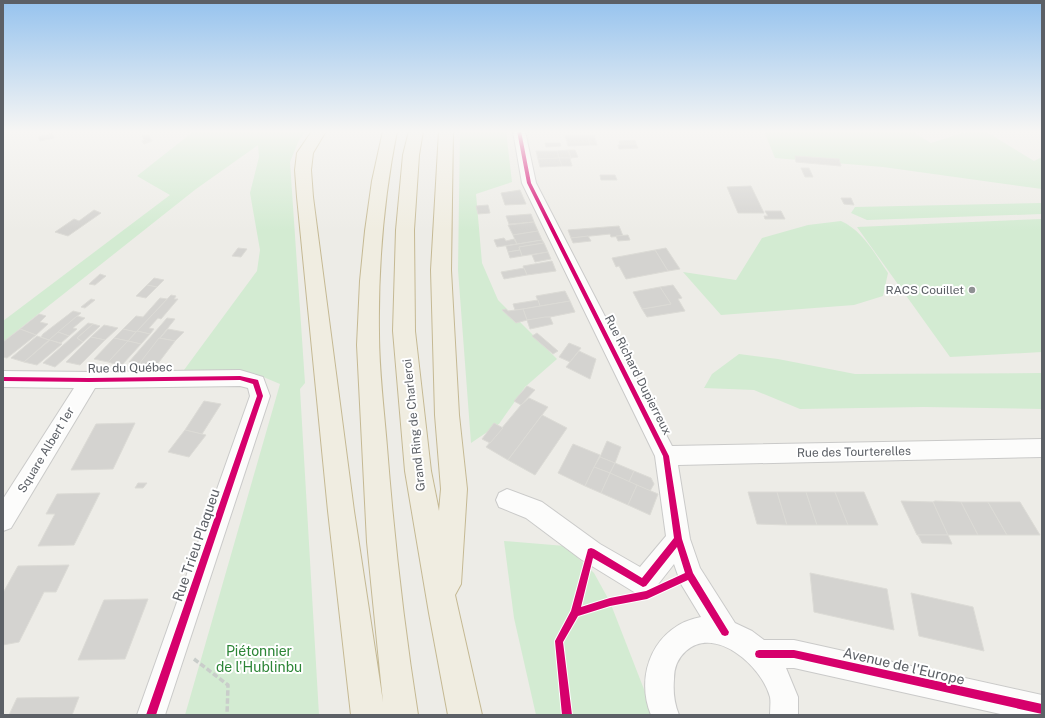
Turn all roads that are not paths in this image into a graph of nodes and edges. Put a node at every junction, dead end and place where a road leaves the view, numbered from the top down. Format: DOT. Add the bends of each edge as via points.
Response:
graph roads {
  1 [pos="304,165"];
  2 [pos="383,165"];
  3 [pos="410,165"];
  4 [pos="445,165"];
  5 [pos="525,165"];
  6 [pos="3,379"];
  7 [pos="89,380"];
  8 [pos="256,382"];
  9 [pos="1042,448"];
  10 [pos="666,456"];
  11 [pos="507,500"];
  12 [pos="3,520"];
  13 [pos="678,539"];
  14 [pos="444,613"];
  15 [pos="726,632"];
  16 [pos="759,654"];
  17 [pos="1042,709"];
  18 [pos="151,715"];
  19 [pos="368,715"];
  20 [pos="401,715"];
  21 [pos="466,715"];
  22 [pos="665,715"];
  23 [pos="784,715"];
  1 -- 19 [label="highway" via="305,197 341,511"];
  2 -- 20 [label="highway" via="372,234 368,333 376,485 391,644"];
  3 -- 14 [label="highway, Grand Ring de Charleroi" via="405,230 404,331 418,471"];
  4 -- 14 [label="highway" via="441,270 447,415 454,489"];
  5 -- 10 [label="street, Rue Richard Dupierreux" via="529,183"];
  6 -- 7 [label="street, Rue du Québec"];
  7 -- 8 [label="street, Rue du Québec" via="240,378"];
  7 -- 12 [label="street, Square Albert 1er"];
  8 -- 18 [label="street, Rue Trieu Plaqueu" via="260,396"];
  9 -- 10 [label="street, Rue des Tourterelles"];
  10 -- 13 [label="street, Rue Richard Dupierreux"];
  11 -- 13 [label="street" via="534,510 591,552 643,583"];
  13 -- 15 [label="street, Rue Richard Dupierreux" via="690,575"];
  14 -- 21 [label="highway, Grand Ring de Charleroi"];
  15 -- 16 [label="street" via="744,641"];
  15 -- 22 [label="street" via="696,631 680,638 666,654 660,667 658,693"];
  16 -- 17 [label="street, Avenue de l'Europe" via="794,654"];
  16 -- 23 [label="street" via="774,674 784,698"];
}
